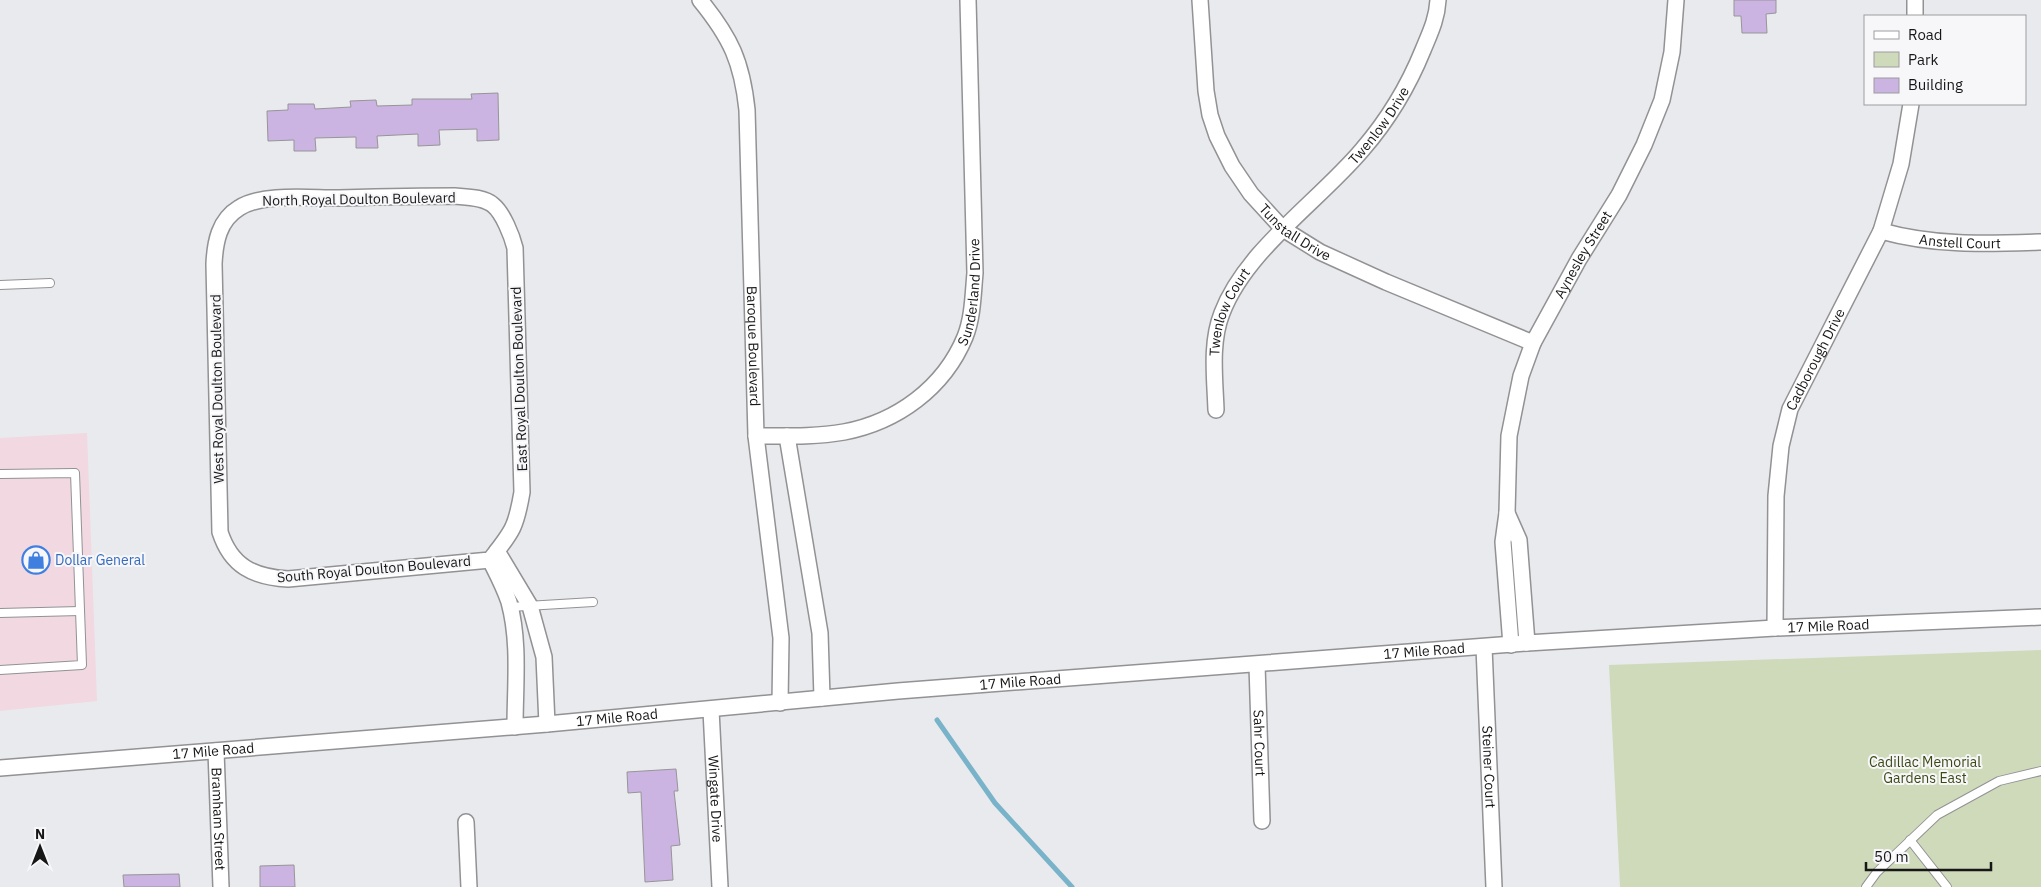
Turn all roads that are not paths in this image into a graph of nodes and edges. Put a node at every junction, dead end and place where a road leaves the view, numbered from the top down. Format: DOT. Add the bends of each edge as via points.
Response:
graph roads {
  1 [pos="700,0"];
  2 [pos="968,0"];
  3 [pos="1200,0"];
  4 [pos="1438,0"];
  5 [pos="1676,0"];
  6 [pos="1914,0"];
  7 [pos="1926,0"];
  8 [pos="1915,15"];
  9 [pos="1911,105"];
  10 [pos="493,205"];
  11 [pos="228,216"];
  12 [pos="1283,229"];
  13 [pos="1881,231"];
  14 [pos="2041,242"];
  15 [pos="50,283"];
  16 [pos="0,285"];
  17 [pos="1533,344"];
  18 [pos="1216,410"];
  19 [pos="756,436"];
  20 [pos="787,436"];
  21 [pos="0,474"];
  22 [pos="1507,513"];
  23 [pos="493,555"];
  24 [pos="234,560"];
  25 [pos="593,602"];
  26 [pos="530,606"];
  27 [pos="510,607"];
  28 [pos="80,611"];
  29 [pos="0,613"];
  30 [pos="2041,617"];
  31 [pos="1775,628"];
  32 [pos="1527,643"];
  33 [pos="1511,645"];
  34 [pos="1484,647"];
  35 [pos="1257,665"];
  36 [pos="0,670"];
  37 [pos="822,698"];
  38 [pos="780,703"];
  39 [pos="711,710"];
  40 [pos="547,724"];
  41 [pos="515,727"];
  42 [pos="216,750"];
  43 [pos="0,768"];
  44 [pos="2041,771"];
  45 [pos="1262,821"];
  46 [pos="466,822"];
  47 [pos="1910,840"];
  48 [pos="221,887"];
  49 [pos="469,887"];
  50 [pos="720,887"];
  51 [pos="1494,887"];
  52 [pos="1866,887"];
  53 [pos="1947,887"];
  1 -- 19 [label="street, Baroque Boulevard" via="720,24 744,82"];
  2 -- 20 [label="street, Sunderland Drive" via="975,273 973,304 965,336 942,376 929,390 892,416 843,432"];
  3 -- 12 [label="street, Tunstall Drive" via="1206,91 1217,136 1251,194"];
  4 -- 12 [label="street, Twenlow Drive" via="1433,29 1397,104 1361,151"];
  5 -- 17 [label="street, Aynesley Street" via="1672,52 1662,100 1644,145 1619,195 1579,259"];
  6 -- 7 [label="street"];
  6 -- 8 [label="street"];
  9 -- 13 [label="street, Cadborough Drive" via="1901,164"];
  10 -- 11 [label="street, North Royal Doulton Boulevard" via="454,196 273,199 240,207"];
  10 -- 23 [label="street, East Royal Doulton Boulevard" via="504,220 514,248 522,492 515,526"];
  11 -- 24 [label="street, West Royal Doulton Boulevard" via="214,251 214,284 220,532"];
  12 -- 17 [label="street, Tunstall Drive" via="1320,252"];
  12 -- 18 [label="street, Twenlow Court" via="1232,290 1221,315 1214,356"];
  13 -- 14 [label="street, Anstell Court" via="1943,243"];
  13 -- 31 [label="street, Cadborough Drive" via="1790,408 1781,446 1776,496"];
  15 -- 16 [label="lane"];
  17 -- 22 [label="street, Aynesley Street" via="1521,376 1509,436"];
  19 -- 20 [label="street, Sunderland Drive"];
  19 -- 38 [label="street, Baroque Boulevard" via="781,638"];
  20 -- 37 [label="street" via="820,634"];
  21 -- 28 [label="lane" via="75,473"];
  22 -- 32 [label="street, Aynesley Street" via="1519,540"];
  22 -- 33 [label="street, Aynesley Street" via="1503,542"];
  23 -- 24 [label="street, South Royal Doulton Boulevard" via="288,579 267,578"];
  23 -- 26 [label="street"];
  23 -- 27 [label="street"];
  25 -- 26 [label="lane"];
  26 -- 27 [label="lane"];
  26 -- 40 [label="street" via="544,656"];
  27 -- 41 [label="street" via="516,657"];
  28 -- 29 [label="lane"];
  28 -- 36 [label="lane" via="82,666"];
  30 -- 31 [label="street, 17 Mile Road"];
  31 -- 32 [label="street, 17 Mile Road"];
  32 -- 33 [label="street, 17 Mile Road"];
  33 -- 34 [label="street, 17 Mile Road"];
  34 -- 35 [label="street, 17 Mile Road"];
  34 -- 51 [label="street, Steiner Court"];
  35 -- 37 [label="street, 17 Mile Road"];
  35 -- 45 [label="street, Sahr Court"];
  37 -- 38 [label="street, 17 Mile Road"];
  38 -- 39 [label="street, 17 Mile Road"];
  39 -- 40 [label="street, 17 Mile Road"];
  39 -- 50 [label="street, Wingate Drive"];
  40 -- 41 [label="street, 17 Mile Road"];
  41 -- 42 [label="street, 17 Mile Road"];
  42 -- 43 [label="street, 17 Mile Road"];
  42 -- 48 [label="street, Bramham Street"];
  44 -- 47 [label="lane" via="1999,781 1937,815"];
  46 -- 49 [label="street"];
  47 -- 52 [label="lane" via="1876,872"];
  47 -- 53 [label="lane"];
}
